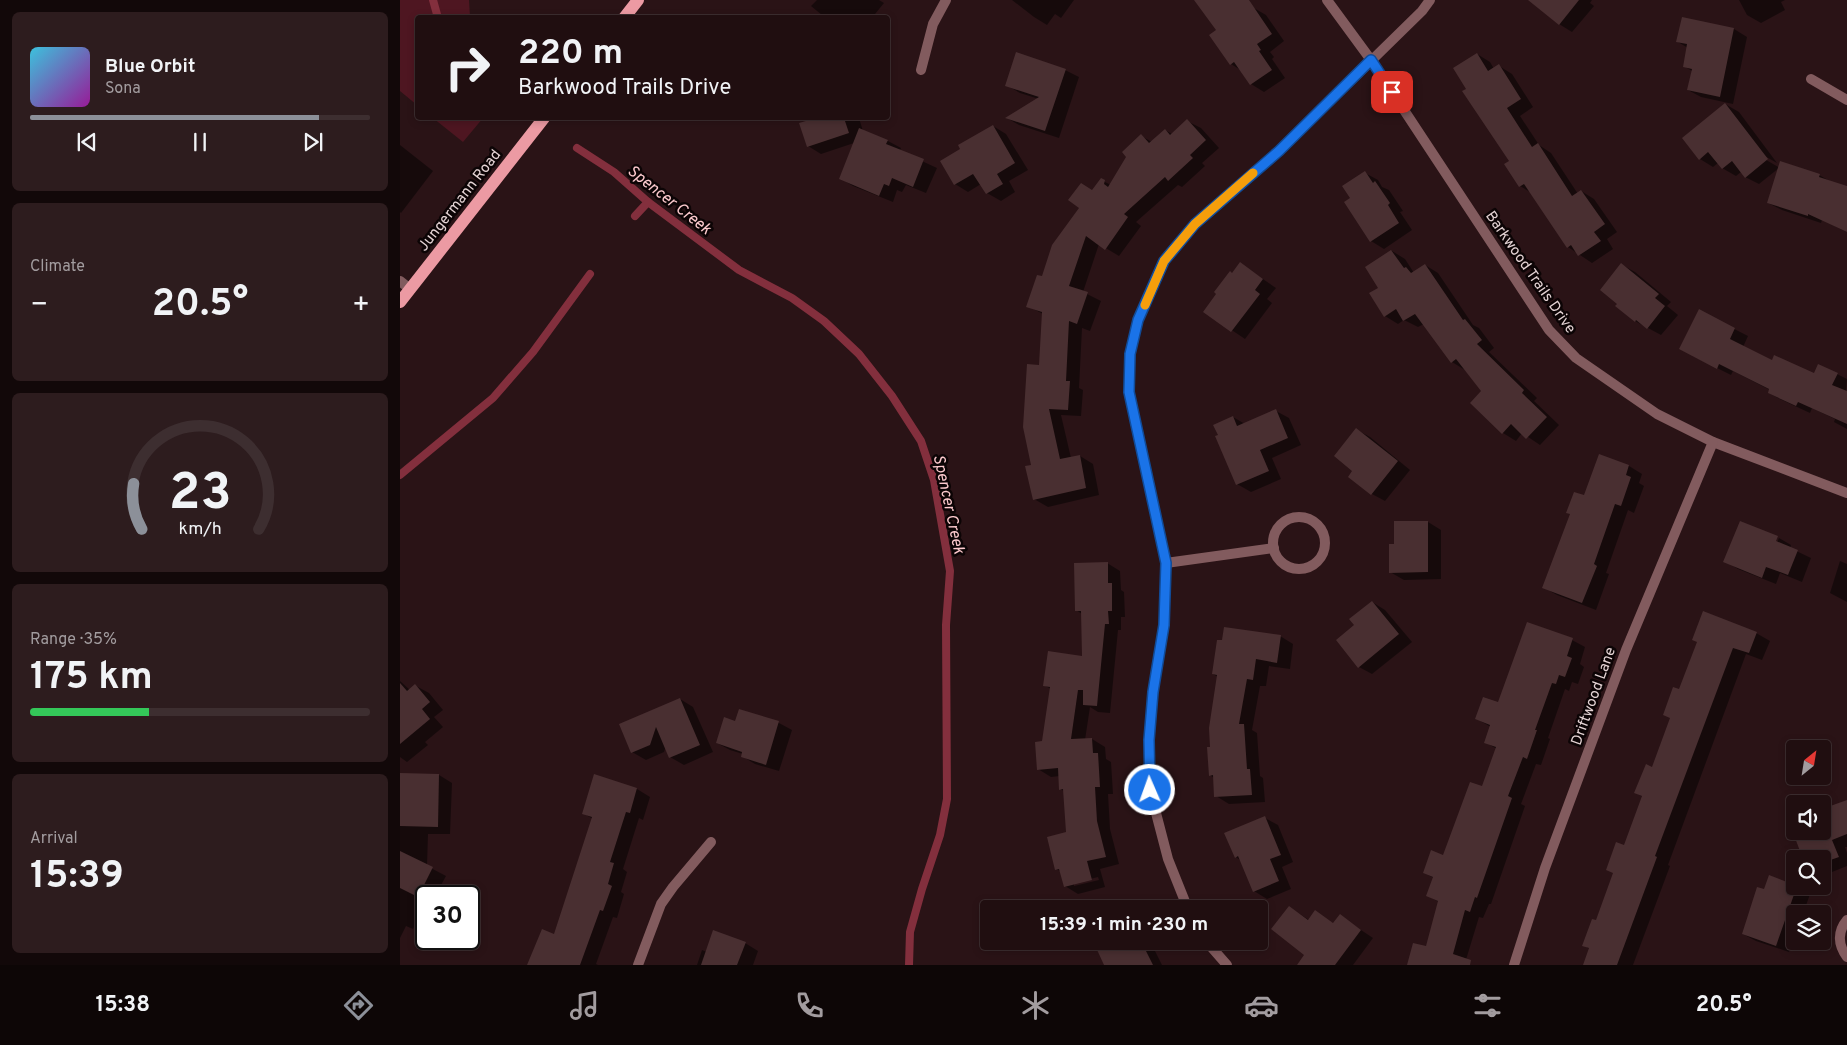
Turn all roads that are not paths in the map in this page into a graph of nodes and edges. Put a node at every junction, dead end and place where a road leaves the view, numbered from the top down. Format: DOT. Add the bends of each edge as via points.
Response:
graph roads {
  1 [pos="638,0"];
  2 [pos="946,0"];
  3 [pos="1327,0"];
  4 [pos="1430,0"];
  5 [pos="626,15"];
  6 [pos="1371,60"];
  7 [pos="921,70"];
  8 [pos="1811,79"];
  9 [pos="1847,100"];
  10 [pos="542,120"];
  11 [pos="405,285"];
  12 [pos="400,302"];
  13 [pos="1713,442"];
  14 [pos="1847,493"];
  15 [pos="1274,548"];
  16 [pos="1166,563"];
  17 [pos="711,842"];
  18 [pos="1184,900"];
  19 [pos="1847,920"];
  20 [pos="1214,950"];
  21 [pos="1847,957"];
  22 [pos="638,965"];
  23 [pos="1227,965"];
  24 [pos="1514,965"];
  1 -- 5 [label="main road"];
  2 -- 7 [label="street" via="933,24"];
  3 -- 6 [label="street, Barkwood Trails Drive"];
  4 -- 6 [label="street"];
  6 -- 13 [label="street, Barkwood Trails Drive" via="1550,330 1576,358 1608,382 1657,414"];
  6 -- 16 [label="street" via="1279,151 1195,224 1164,261 1138,320 1130,354 1129,392"];
  8 -- 9 [label="street"];
  10 -- 11 [label="main road, Jungermann Road"];
  11 -- 12 [label="main road, Jungermann Road"];
  13 -- 14 [label="street, Barkwood Trails Drive"];
  13 -- 24 [label="street, Driftwood Lane" via="1626,650 1545,868"];
  15 -- 15 [label="street" via="1279,560 1303,569 1318,561 1325,538 1317,524 1294,517 1278,526 1274,534"];
  15 -- 16 [label="street"];
  16 -- 18 [label="street" via="1164,625 1149,740 1150,790 1168,859"];
  17 -- 22 [label="street" via="662,904"];
  19 -- 21 [label="street" via="1839,942"];
  20 -- 23 [label="street"];
}
